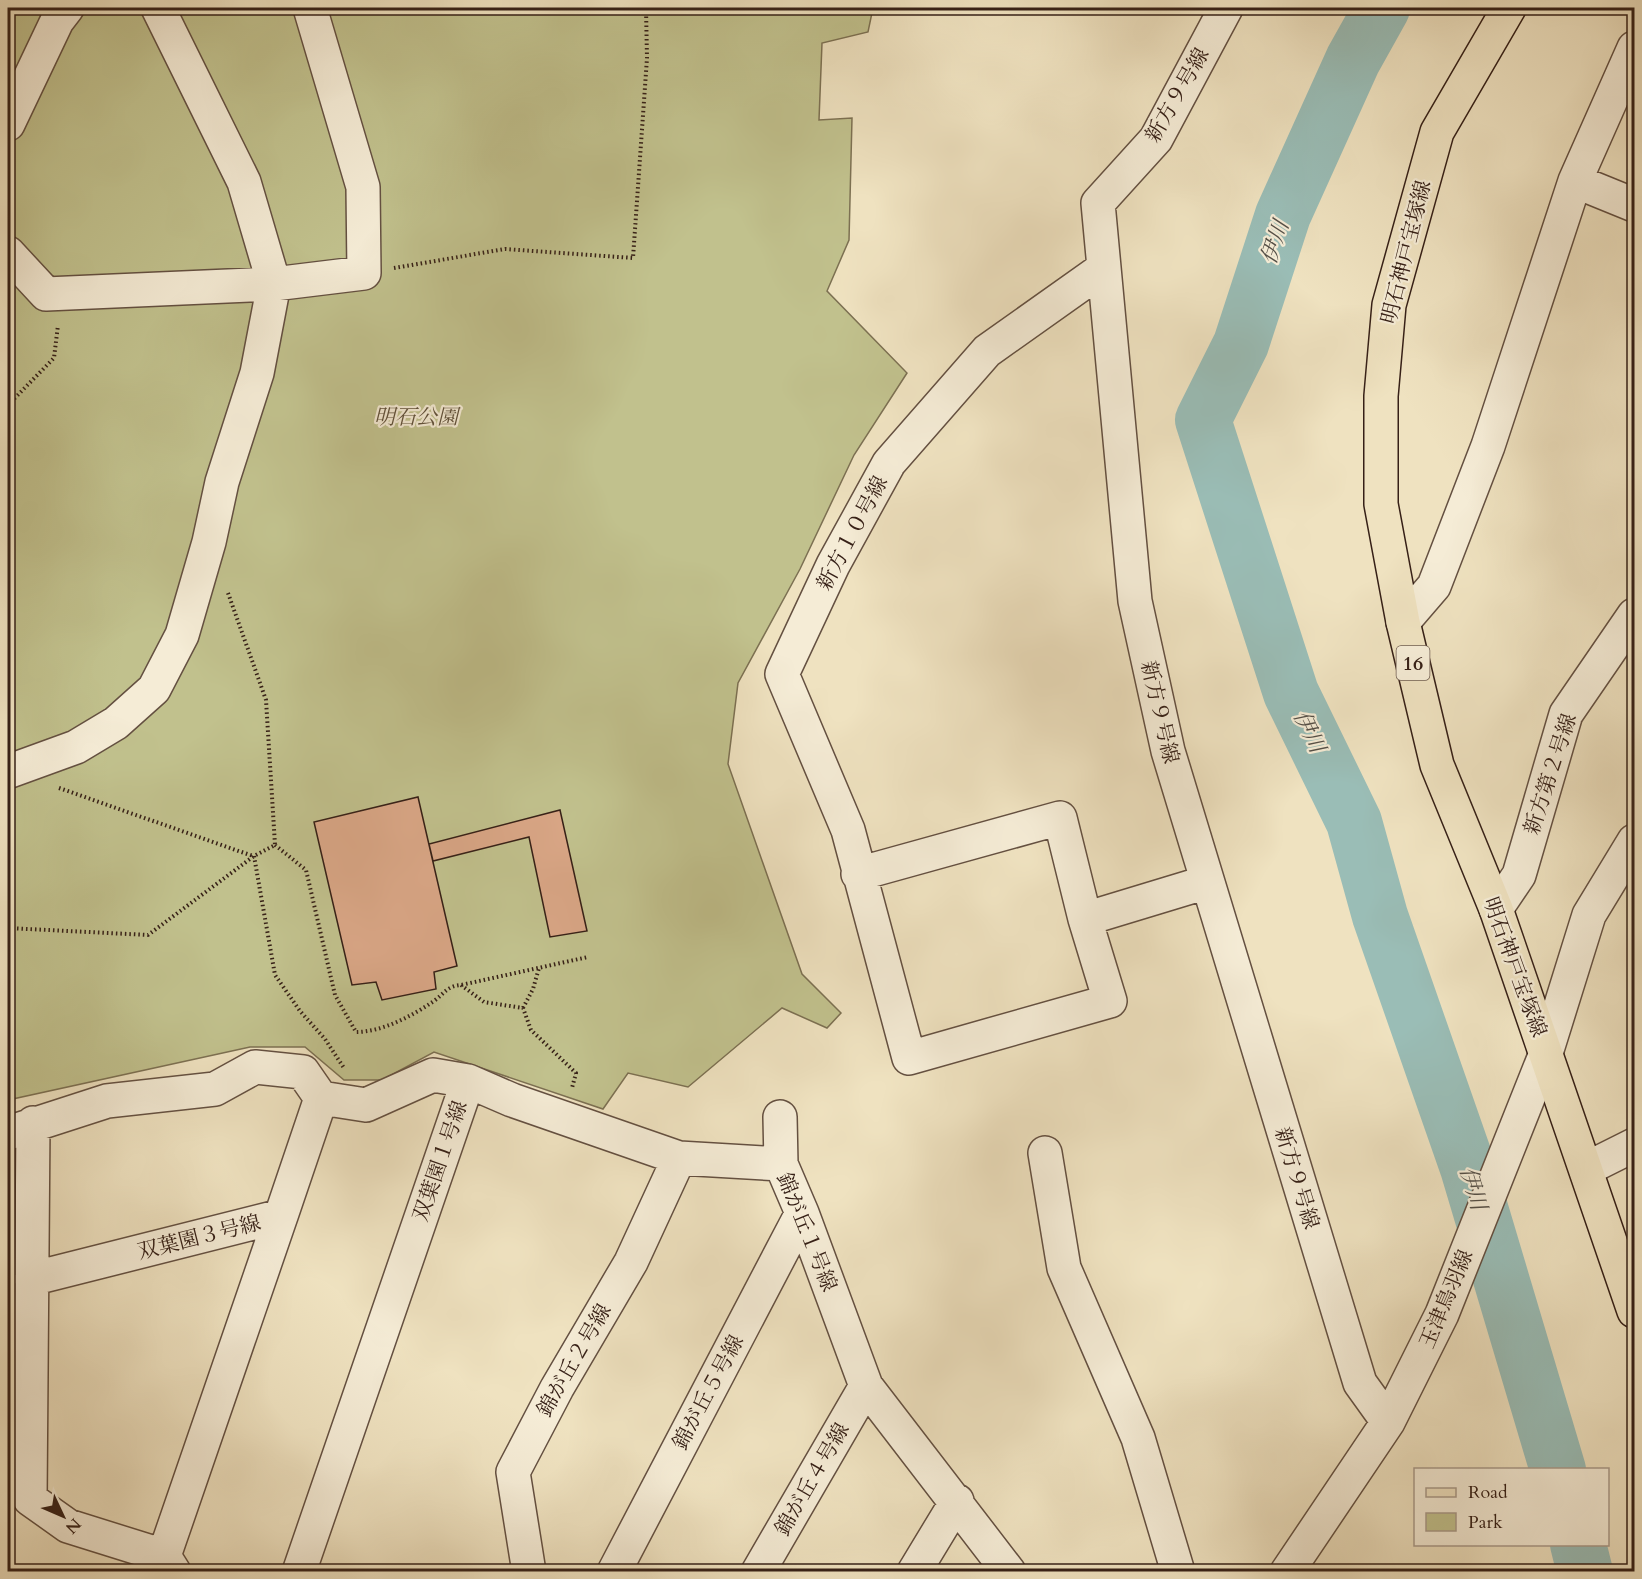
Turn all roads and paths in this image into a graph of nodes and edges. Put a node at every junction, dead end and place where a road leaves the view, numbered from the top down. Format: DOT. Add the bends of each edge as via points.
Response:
graph roads {
  1 [pos="67,8"];
  2 [pos="158,8"];
  3 [pos="310,8"];
  4 [pos="646,8"];
  5 [pos="1226,8"];
  6 [pos="1509,8"];
  7 [pos="1635,48"];
  8 [pos="8,124"];
  9 [pos="1575,181"];
  10 [pos="1635,206"];
  11 [pos="8,253"];
  12 [pos="1104,268"];
  13 [pos="364,273"];
  14 [pos="274,284"];
  15 [pos="63,295"];
  16 [pos="8,405"];
  17 [pos="209,542"];
  18 [pos="1635,615"];
  19 [pos="1403,622"];
  20 [pos="9,770"];
  21 [pos="1635,841"];
  22 [pos="275,844"];
  23 [pos="254,856"];
  24 [pos="858,874"];
  25 [pos="1207,882"];
  26 [pos="1496,909"];
  27 [pos="1085,919"];
  28 [pos="8,928"];
  29 [pos="588,957"];
  30 [pos="539,968"];
  31 [pos="461,985"];
  32 [pos="523,1008"];
  33 [pos="1546,1053"];
  34 [pos="345,1069"];
  35 [pos="576,1073"];
  36 [pos="468,1081"];
  37 [pos="321,1098"];
  38 [pos="780,1117"];
  39 [pos="20,1128"];
  40 [pos="1635,1145"];
  41 [pos="1045,1153"];
  42 [pos="679,1158"];
  43 [pos="781,1164"];
  44 [pos="1586,1169"];
  45 [pos="802,1213"];
  46 [pos="281,1216"];
  47 [pos="31,1279"];
  48 [pos="1635,1311"];
  49 [pos="866,1386"];
  50 [pos="1388,1422"];
  51 [pos="957,1501"];
  52 [pos="169,1564"];
  53 [pos="298,1572"];
  54 [pos="529,1572"];
  55 [pos="614,1572"];
  56 [pos="758,1572"];
  57 [pos="914,1572"];
  58 [pos="1009,1572"];
  59 [pos="1178,1572"];
  60 [pos="1287,1572"];
  1 -- 8 [label="street" via="57,21"];
  2 -- 14 [label="street" via="244,182"];
  3 -- 13 [label="street" via="363,188"];
  4 -- 13 [label="path" via="647,58 633,258 505,249"];
  5 -- 12 [label="street, 新方９号線" via="1156,139 1098,203"];
  6 -- 19 [label="main road, 明石神戸宝塚線 / 16" via="1437,132 1389,305 1381,396 1381,504"];
  7 -- 9 [label="street"];
  9 -- 10 [label="street"];
  9 -- 19 [label="street" via="1488,446 1434,586"];
  11 -- 15 [label="street" via="46,294"];
  12 -- 24 [label="street, 新方１０号線" via="987,351 889,464 833,565 782,674 848,830"];
  12 -- 25 [label="street, 新方９号線" via="1135,600 1168,751"];
  13 -- 14 [label="street"];
  14 -- 15 [label="street"];
  14 -- 17 [label="street" via="257,373 222,482"];
  15 -- 16 [label="path" via="54,358"];
  17 -- 20 [label="street" via="182,635 154,689 116,723 76,747"];
  17 -- 22 [label="path" via="266,700"];
  18 -- 26 [label="street, 新方第２号線" via="1566,714 1519,875"];
  19 -- 26 [label="main road, 明石神戸宝塚線 / 16" via="1437,765"];
  20 -- 23 [label="path"];
  21 -- 33 [label="street, 玉津鳥羽線" via="1589,915"];
  22 -- 23 [label="path"];
  22 -- 31 [label="path" via="306,870 335,996 356,1032 370,1032 398,1021 452,986"];
  23 -- 28 [label="path" via="148,935"];
  23 -- 34 [label="path" via="276,975"];
  24 -- 27 [label="street" via="1060,818"];
  24 -- 27 [label="street, 新方１０号線" via="909,1058 1110,1000"];
  25 -- 27 [label="street"];
  25 -- 50 [label="street, 新方９号線" via="1360,1383"];
  26 -- 33 [label="main road, 明石神戸宝塚線 / 16"];
  29 -- 30 [label="path"];
  30 -- 31 [label="path"];
  30 -- 32 [label="path"];
  31 -- 32 [label="path" via="484,1002"];
  32 -- 35 [label="path" via="531,1030"];
  33 -- 44 [label="main road, 明石神戸宝塚線 / 16"];
  33 -- 50 [label="street, 玉津鳥羽線" via="1442,1314"];
  36 -- 37 [label="street, 双葉園１号線" via="433,1075 366,1105"];
  36 -- 42 [label="street, 錦が丘１号線"];
  36 -- 53 [label="street, 双葉園１号線"];
  37 -- 39 [label="street" via="303,1072 255,1067 215,1089 106,1101"];
  37 -- 46 [label="street, 双葉園３号線"];
  38 -- 43 [label="street"];
  39 -- 47 [label="street"];
  40 -- 44 [label="street"];
  41 -- 59 [label="street" via="1064,1268 1138,1438"];
  42 -- 43 [label="street, 錦が丘１号線"];
  42 -- 54 [label="street, 錦が丘２号線" via="630,1262 513,1472"];
  43 -- 45 [label="street, 錦が丘１号線"];
  44 -- 48 [label="main road, 明石神戸宝塚線 / 16"];
  45 -- 49 [label="street, 錦が丘１号線"];
  45 -- 55 [label="street, 錦が丘５号線"];
  46 -- 47 [label="street, 双葉園３号線"];
  46 -- 52 [label="street"];
  47 -- 52 [label="street" via="30,1499 68,1526"];
  49 -- 51 [label="street, 錦が丘１号線"];
  49 -- 56 [label="street, 錦が丘４号線"];
  50 -- 60 [label="street, 玉津鳥羽線"];
  51 -- 57 [label="street"];
  51 -- 58 [label="street, 錦が丘１号線"];
}
